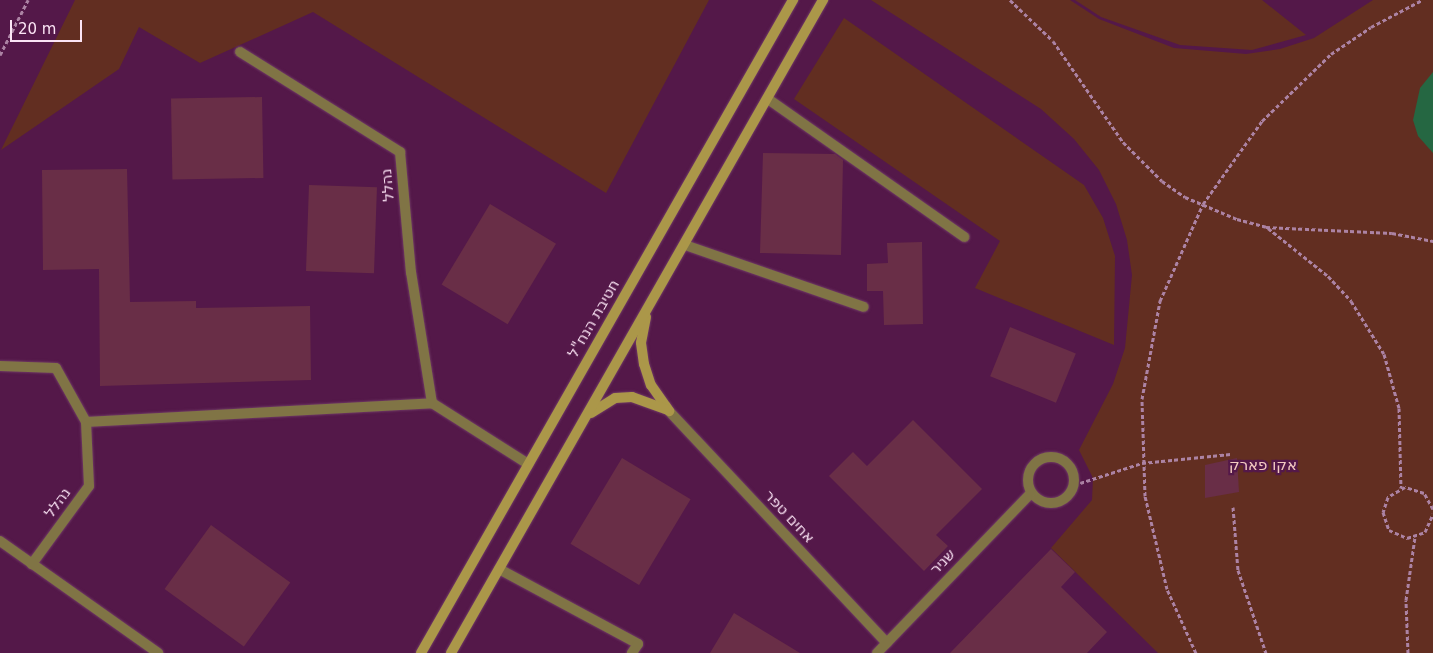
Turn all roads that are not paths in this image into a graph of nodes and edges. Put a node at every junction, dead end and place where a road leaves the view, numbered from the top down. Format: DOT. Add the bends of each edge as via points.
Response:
graph roads {
  1 [pos="793,0"];
  2 [pos="823,0"];
  3 [pos="240,52"];
  4 [pos="768,99"];
  5 [pos="964,237"];
  6 [pos="685,245"];
  7 [pos="864,307"];
  8 [pos="648,309"];
  9 [pos="0,366"];
  10 [pos="432,403"];
  11 [pos="669,411"];
  12 [pos="586,416"];
  13 [pos="86,422"];
  14 [pos="528,464"];
  15 [pos="1031,493"];
  16 [pos="0,542"];
  17 [pos="32,564"];
  18 [pos="499,569"];
  19 [pos="887,643"];
  20 [pos="151,651"];
  21 [pos="421,653"];
  22 [pos="451,653"];
  23 [pos="632,653"];
  24 [pos="877,653"];
  1 -- 14 [label="street, חטיבת הנח\"ל"];
  2 -- 4 [label="street"];
  3 -- 10 [label="street, נהלל" via="400,152 410,272"];
  4 -- 5 [label="street"];
  4 -- 6 [label="street"];
  6 -- 7 [label="street"];
  6 -- 8 [label="street"];
  8 -- 11 [label="street" via="641,343 644,364 651,385"];
  8 -- 12 [label="street"];
  9 -- 13 [label="street, נהלל" via="56,368"];
  10 -- 13 [label="street"];
  10 -- 14 [label="street"];
  11 -- 12 [label="street" via="632,396 615,398"];
  11 -- 19 [label="street, אחים טפר"];
  12 -- 18 [label="street"];
  13 -- 17 [label="street, נהלל" via="89,486"];
  14 -- 21 [label="street, חטיבת הנח\"ל"];
  15 -- 15 [label="street" via="1029,472 1039,460 1049,457 1068,465 1074,485 1066,498 1054,504 1042,502"];
  15 -- 19 [label="street, שניר"];
  16 -- 17 [label="street"];
  17 -- 20 [label="street"];
  18 -- 22 [label="street"];
  18 -- 23 [label="street" via="638,644"];
  19 -- 24 [label="street, שניר"];
}
